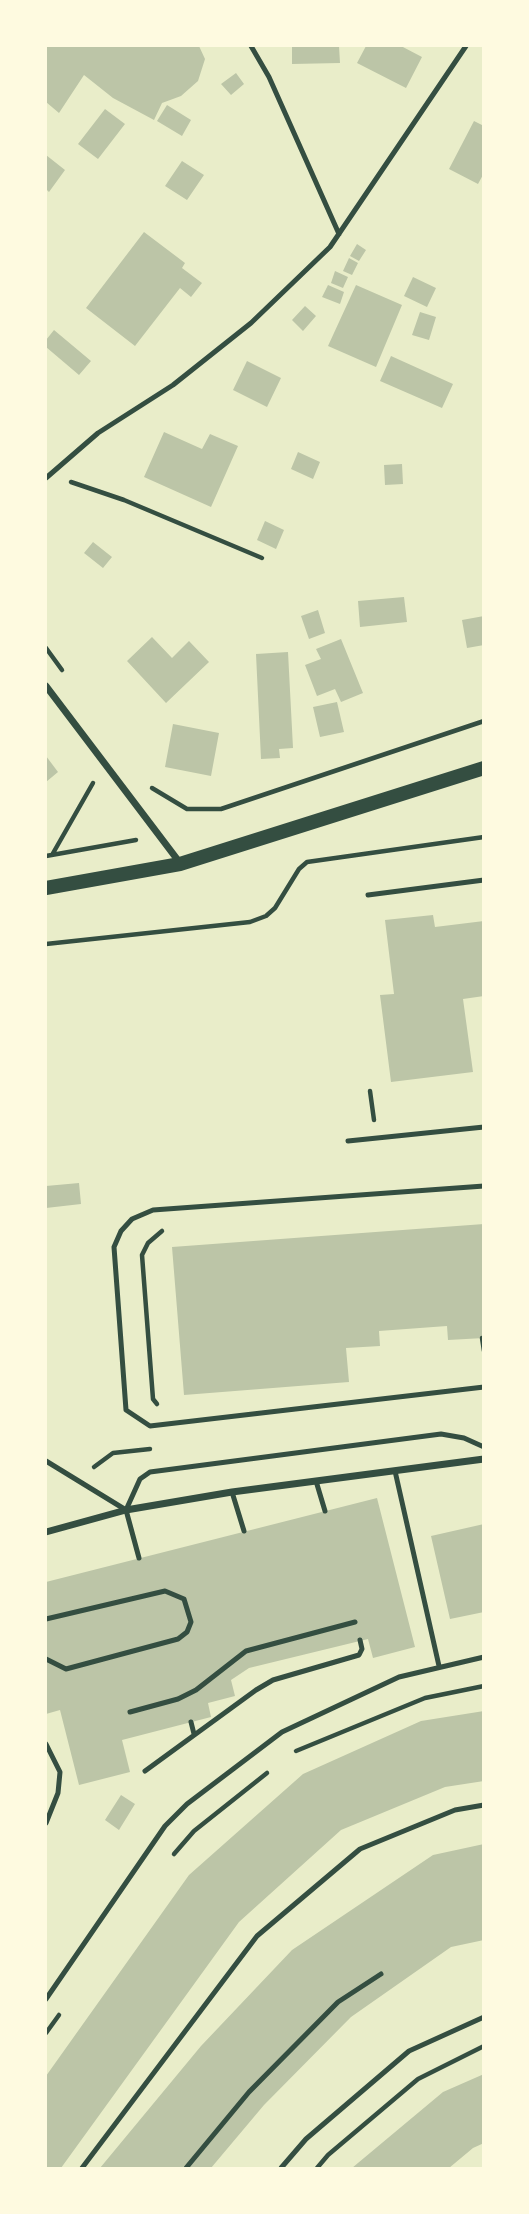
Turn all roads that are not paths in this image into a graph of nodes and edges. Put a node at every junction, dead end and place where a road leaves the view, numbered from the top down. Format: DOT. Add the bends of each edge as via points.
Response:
graph roads {
  1 [pos="251,46"];
  2 [pos="466,46"];
  3 [pos="339,234"];
  4 [pos="46,478"];
  5 [pos="46,686"];
  6 [pos="484,768"];
  7 [pos="180,864"];
  8 [pos="484,880"];
  9 [pos="46,888"];
  10 [pos="368,895"];
  11 [pos="484,1127"];
  12 [pos="348,1142"];
  13 [pos="484,1186"];
  14 [pos="484,1387"];
  15 [pos="484,1447"];
  16 [pos="484,1459"];
  17 [pos="46,1461"];
  18 [pos="395,1471"];
  19 [pos="316,1481"];
  20 [pos="232,1492"];
  21 [pos="126,1510"];
  22 [pos="325,1511"];
  23 [pos="244,1531"];
  24 [pos="46,1532"];
  25 [pos="139,1558"];
  26 [pos="46,1619"];
  27 [pos="355,1622"];
  28 [pos="360,1640"];
  29 [pos="484,1657"];
  30 [pos="46,1659"];
  31 [pos="439,1666"];
  32 [pos="130,1712"];
  33 [pos="191,1722"];
  34 [pos="194,1734"];
  35 [pos="46,1744"];
  36 [pos="145,1771"];
  37 [pos="484,1805"];
  38 [pos="46,1823"];
  39 [pos="381,1974"];
  40 [pos="46,1999"];
  41 [pos="484,2017"];
  42 [pos="82,2168"];
  43 [pos="186,2168"];
  44 [pos="281,2168"];
  1 -- 3 [label="lane"];
  2 -- 3 [label="lane"];
  3 -- 4 [label="lane" via="251,323 173,385 98,433"];
  5 -- 7 [label="street"];
  6 -- 7 [label="main road"];
  7 -- 9 [label="main road"];
  8 -- 10 [label="lane"];
  11 -- 12 [label="lane"];
  13 -- 14 [label="lane" via="153,1210 132,1219 114,1247 126,1410 150,1426"];
  15 -- 21 [label="lane" via="440,1434 159,1469 140,1479"];
  16 -- 18 [label="street"];
  17 -- 21 [label="lane"];
  18 -- 19 [label="street"];
  18 -- 31 [label="lane"];
  19 -- 20 [label="street"];
  19 -- 22 [label="lane"];
  20 -- 21 [label="street"];
  20 -- 23 [label="lane"];
  21 -- 24 [label="street"];
  21 -- 25 [label="lane"];
  26 -- 30 [label="lane" via="164,1591 184,1600 191,1622 178,1639 66,1669"];
  27 -- 32 [label="lane" via="246,1651 196,1690"];
  28 -- 34 [label="lane" via="359,1655 273,1680"];
  29 -- 31 [label="lane"];
  31 -- 40 [label="lane" via="399,1677 282,1732 187,1804 166,1826"];
  33 -- 34 [label="lane"];
  34 -- 36 [label="lane"];
  35 -- 38 [label="lane" via="60,1772 58,1793"];
  37 -- 42 [label="lane" via="455,1810 360,1849 257,1936"];
  39 -- 43 [label="lane" via="329,2011 249,2092"];
  41 -- 44 [label="lane" via="409,2051 306,2139"];
}
